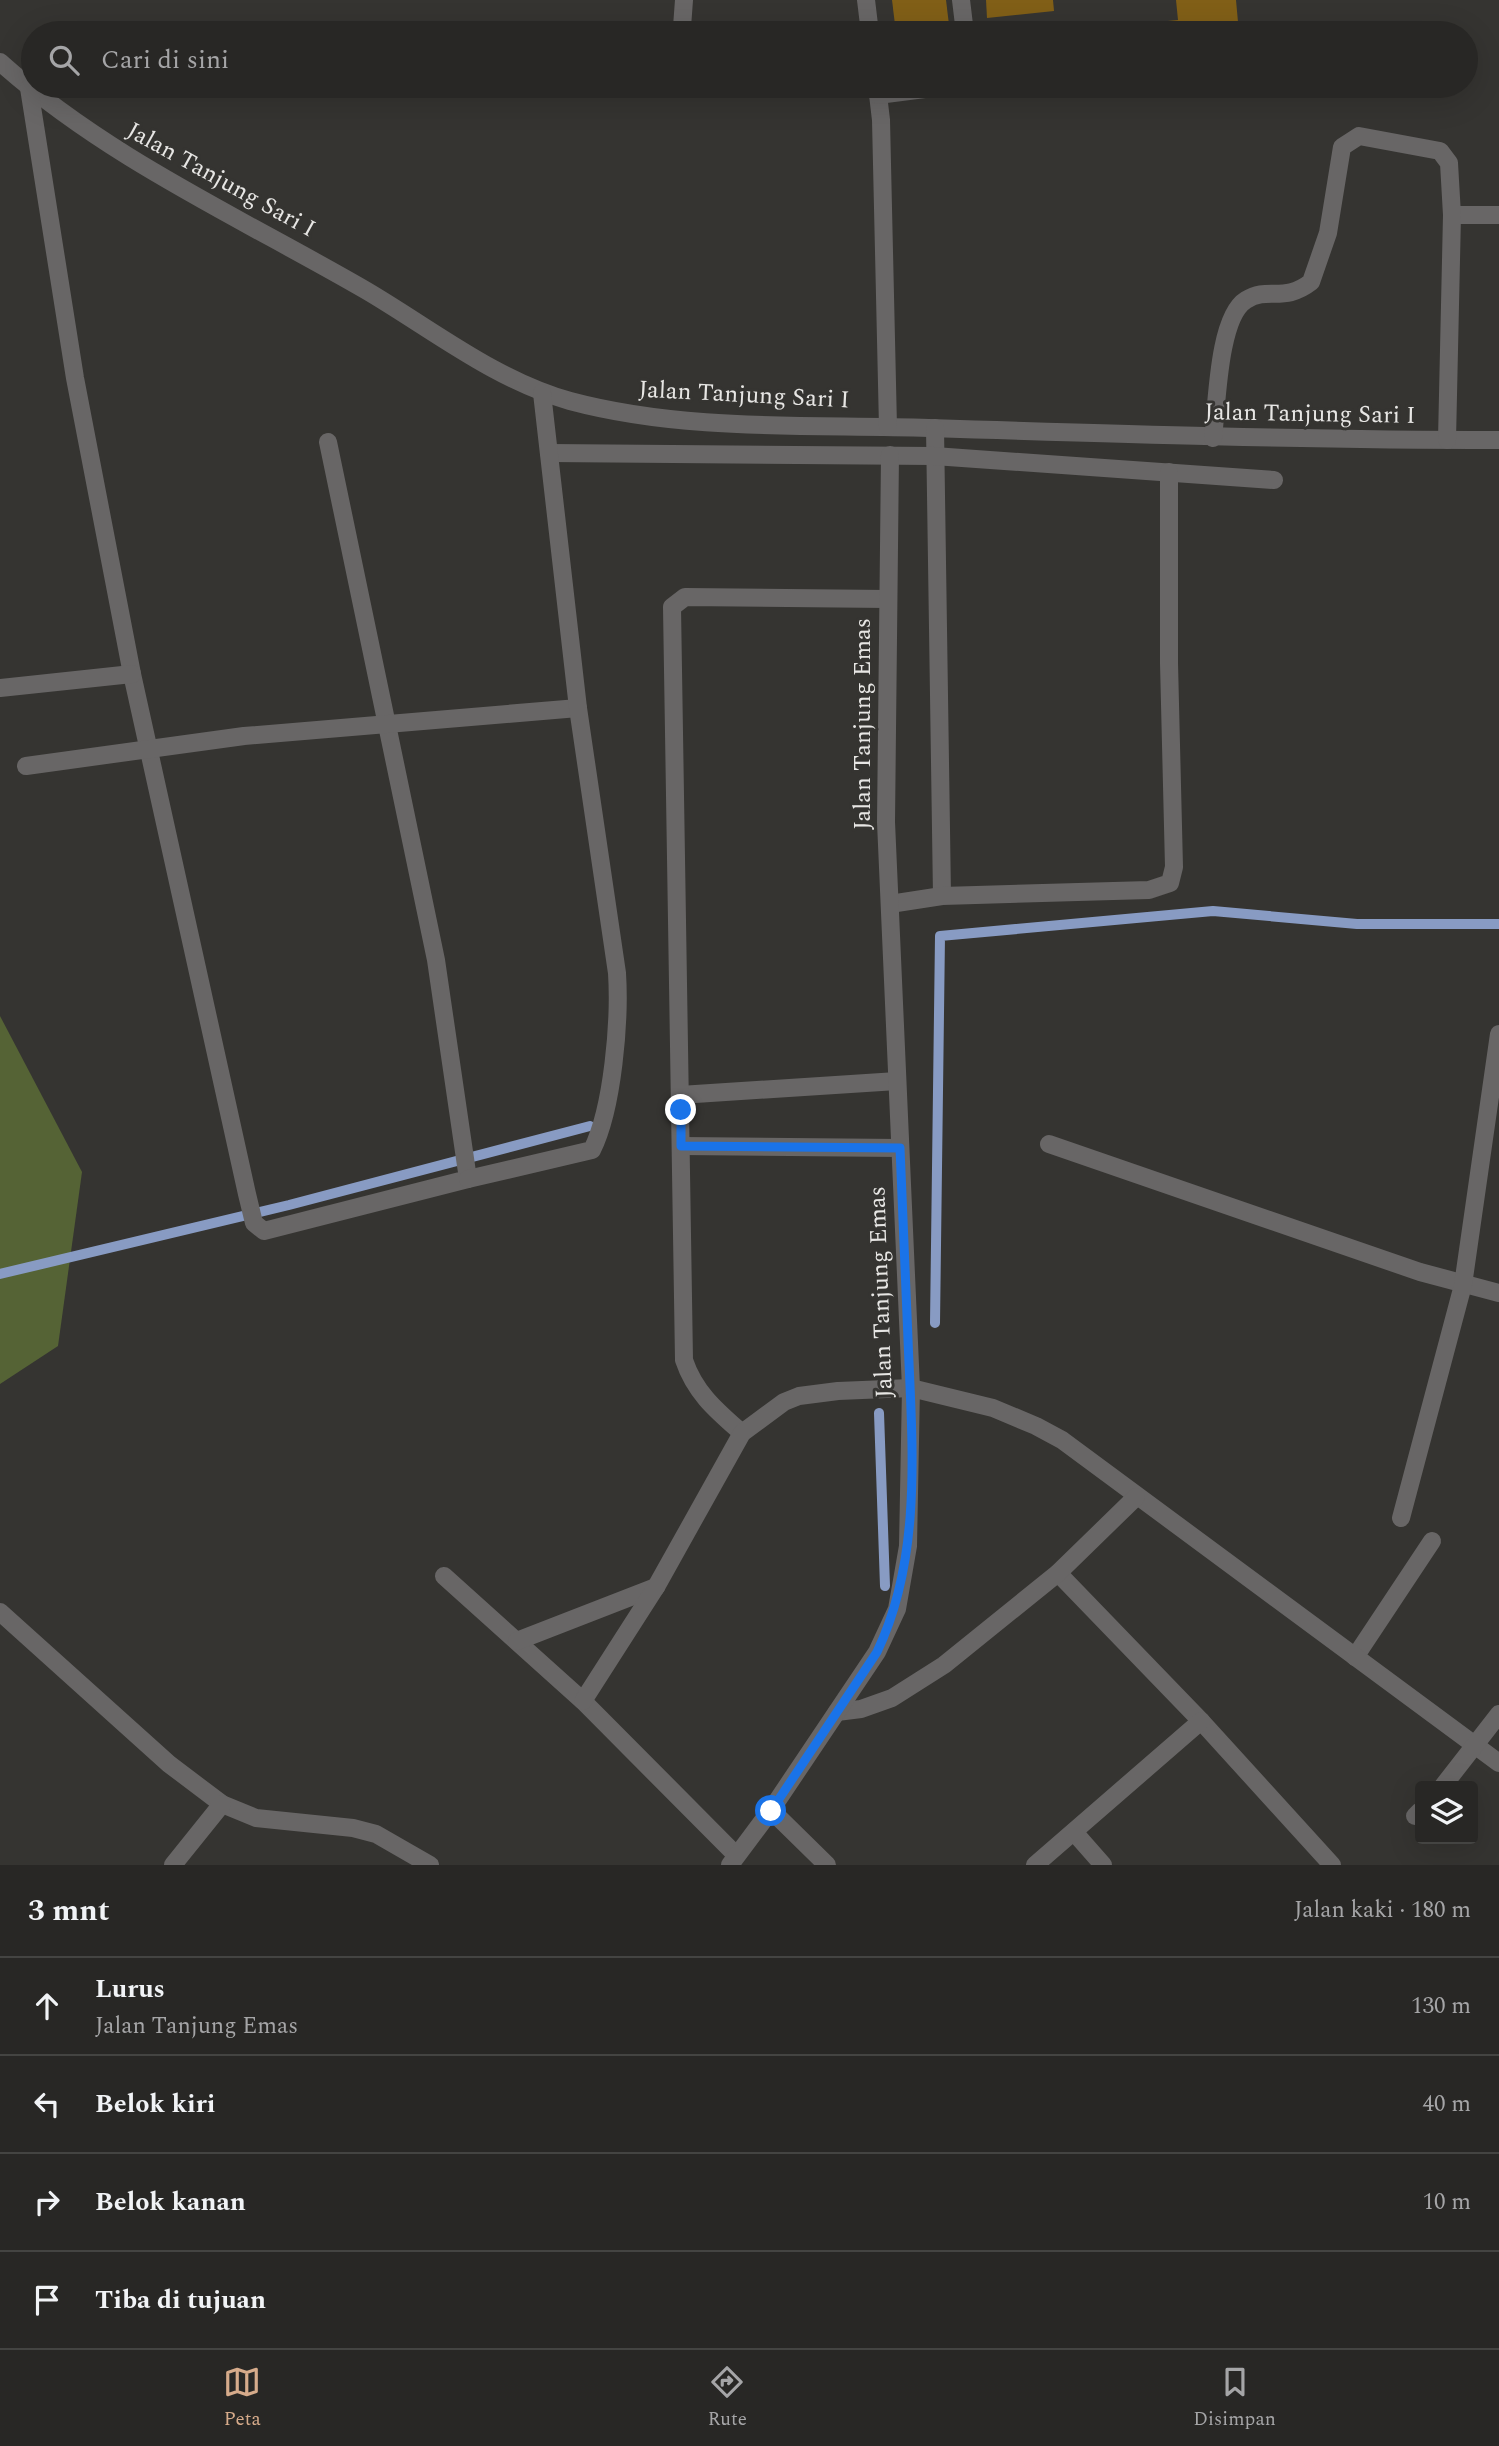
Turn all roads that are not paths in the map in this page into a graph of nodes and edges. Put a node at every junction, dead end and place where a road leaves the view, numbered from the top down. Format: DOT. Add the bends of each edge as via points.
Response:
graph roads {
  1 [pos="684,0"];
  2 [pos="866,0"];
  3 [pos="961,0"];
  4 [pos="682,21"];
  5 [pos="869,21"];
  6 [pos="964,21"];
  7 [pos="0,62"];
  8 [pos="21,81"];
  9 [pos="31,98"];
  10 [pos="43,98"];
  11 [pos="878,98"];
  12 [pos="1452,215"];
  13 [pos="1499,215"];
  14 [pos="542,393"];
  15 [pos="888,427"];
  16 [pos="935,428"];
  17 [pos="1213,438"];
  18 [pos="1447,440"];
  19 [pos="1499,440"];
  20 [pos="328,442"];
  21 [pos="549,453"];
  22 [pos="890,455"];
  23 [pos="934,456"];
  24 [pos="1169,472"];
  25 [pos="1274,480"];
  26 [pos="888,599"];
  27 [pos="132,674"];
  28 [pos="0,688"];
  29 [pos="578,708"];
  30 [pos="388,726"];
  31 [pos="148,751"];
  32 [pos="26,766"];
  33 [pos="942,897"];
  34 [pos="890,904"];
  35 [pos="1499,1034"];
  36 [pos="897,1090"];
  37 [pos="680,1102"];
  38 [pos="900,1140"];
  39 [pos="681,1143"];
  40 [pos="1049,1144"];
  41 [pos="468,1173"];
  42 [pos="1463,1285"];
  43 [pos="1499,1293"];
  44 [pos="911,1388"];
  45 [pos="742,1433"];
  46 [pos="1136,1497"];
  47 [pos="1401,1518"];
  48 [pos="1432,1541"];
  49 [pos="1058,1573"];
  50 [pos="444,1576"];
  51 [pos="656,1587"];
  52 [pos="0,1612"];
  53 [pos="517,1641"];
  54 [pos="1355,1657"];
  55 [pos="583,1701"];
  56 [pos="837,1712"];
  57 [pos="1499,1714"];
  58 [pos="1201,1721"];
  59 [pos="1476,1748"];
  60 [pos="1499,1763"];
  61 [pos="1447,1781"];
  62 [pos="222,1804"];
  63 [pos="771,1811"];
  64 [pos="1074,1832"];
  65 [pos="733,1860"];
  66 [pos="173,1865"];
  67 [pos="430,1865"];
  68 [pos="827,1865"];
  69 [pos="1035,1865"];
  70 [pos="1103,1865"];
  71 [pos="1332,1865"];
  1 -- 4 [label="street"];
  2 -- 5 [label="street"];
  3 -- 6 [label="street"];
  7 -- 8 [label="street, Jalan Tanjung Sari I"];
  9 -- 27 [label="street" via="75,378"];
  10 -- 14 [label="street, Jalan Tanjung Sari I" via="108,144 372,294 500,374"];
  11 -- 15 [label="street"];
  12 -- 13 [label="street"];
  12 -- 17 [label="street" via="1449,163 1443,153 1359,136 1349,140 1342,147 1328,233 1311,282 1289,295 1264,294 1236,309 1227,330"];
  12 -- 18 [label="street"];
  14 -- 15 [label="street, Jalan Tanjung Sari I" via="670,420"];
  14 -- 21 [label="street"];
  15 -- 16 [label="street, Jalan Tanjung Sari I"];
  16 -- 17 [label="street, Jalan Tanjung Sari I"];
  16 -- 23 [label="street"];
  17 -- 18 [label="street, Jalan Tanjung Sari I"];
  18 -- 19 [label="street, Jalan Tanjung Sari I"];
  20 -- 30 [label="street"];
  21 -- 22 [label="street"];
  21 -- 29 [label="street"];
  22 -- 23 [label="street"];
  22 -- 26 [label="street, Jalan Tanjung Emas"];
  23 -- 24 [label="street"];
  23 -- 33 [label="street"];
  24 -- 25 [label="street"];
  24 -- 33 [label="street" via="1174,867 1170,883 1149,890"];
  26 -- 34 [label="street, Jalan Tanjung Emas"];
  26 -- 37 [label="street" via="685,597 672,607"];
  27 -- 28 [label="street"];
  27 -- 31 [label="street"];
  29 -- 30 [label="street"];
  29 -- 41 [label="street" via="620,1007 598,1133 587,1152"];
  30 -- 31 [label="street" via="244,736"];
  30 -- 41 [label="street" via="436,960"];
  31 -- 32 [label="street"];
  31 -- 41 [label="street" via="254,1223 270,1231"];
  33 -- 34 [label="street"];
  34 -- 36 [label="street, Jalan Tanjung Emas"];
  35 -- 42 [label="street"];
  36 -- 37 [label="street"];
  36 -- 38 [label="street, Jalan Tanjung Emas"];
  37 -- 39 [label="street"];
  38 -- 39 [label="street"];
  38 -- 44 [label="street, Jalan Tanjung Emas"];
  39 -- 45 [label="street" via="684,1360 701,1395"];
  40 -- 42 [label="street"];
  42 -- 43 [label="street"];
  42 -- 47 [label="street"];
  44 -- 45 [label="street" via="799,1396 766,1413"];
  44 -- 46 [label="street" via="983,1405 1036,1426 1100,1467"];
  44 -- 56 [label="street, Jalan Tanjung Emas" via="909,1536 902,1589 877,1652"];
  45 -- 51 [label="street"];
  46 -- 49 [label="street"];
  46 -- 54 [label="street"];
  48 -- 54 [label="street"];
  49 -- 56 [label="street" via="915,1685 877,1704"];
  49 -- 58 [label="street"];
  50 -- 53 [label="street"];
  51 -- 53 [label="street"];
  51 -- 55 [label="street"];
  52 -- 62 [label="street" via="169,1764"];
  53 -- 55 [label="street"];
  54 -- 59 [label="street"];
  55 -- 65 [label="street"];
  56 -- 63 [label="street, Jalan Tanjung Emas"];
  57 -- 59 [label="street"];
  58 -- 64 [label="street"];
  58 -- 71 [label="street"];
  59 -- 60 [label="street"];
  59 -- 61 [label="street"];
  62 -- 66 [label="street"];
  62 -- 67 [label="street" via="256,1818 376,1834"];
  63 -- 65 [label="street, Jalan Tanjung Emas"];
  63 -- 68 [label="street"];
  64 -- 69 [label="street"];
  64 -- 70 [label="street"];
}
